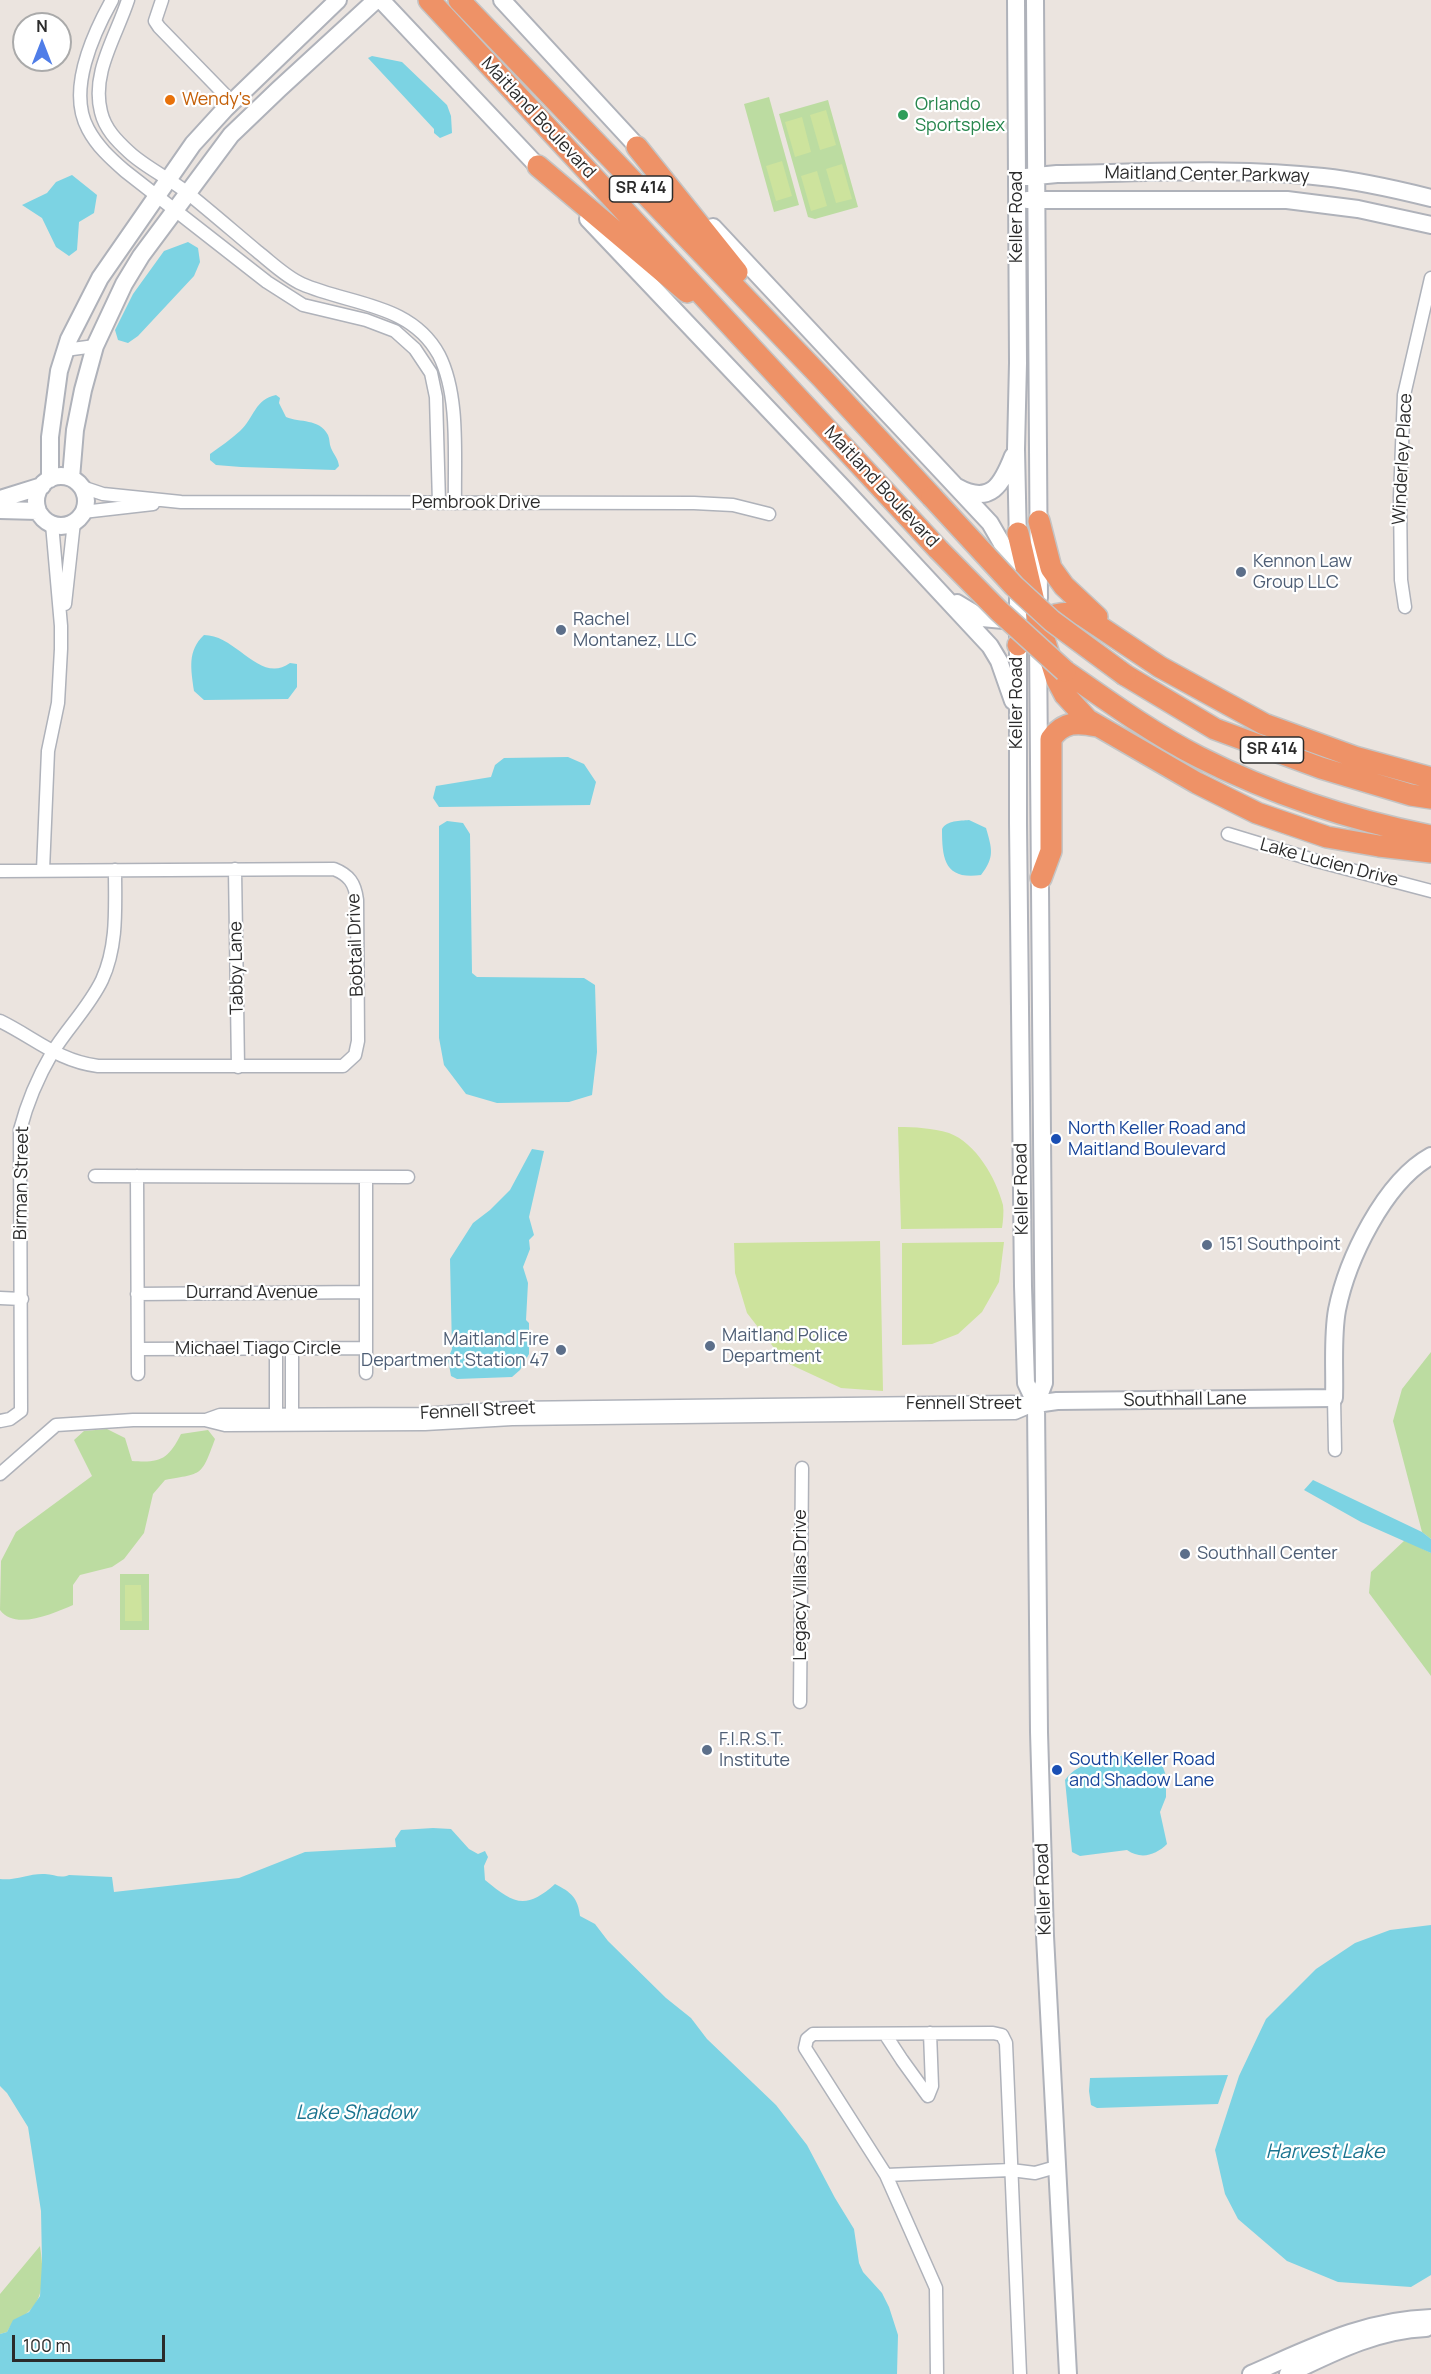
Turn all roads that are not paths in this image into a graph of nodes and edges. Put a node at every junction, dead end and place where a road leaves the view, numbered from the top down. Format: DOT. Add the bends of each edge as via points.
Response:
graph roads {
  1 [pos="112,0"];
  2 [pos="128,0"];
  3 [pos="162,0"];
  4 [pos="338,0"];
  5 [pos="376,0"];
  6 [pos="381,0"];
  7 [pos="429,0"];
  8 [pos="459,0"];
  9 [pos="502,0"];
  10 [pos="1016,0"];
  11 [pos="1035,0"];
  12 [pos="232,102"];
  13 [pos="637,147"];
  14 [pos="538,166"];
  15 [pos="1253,172"];
  16 [pos="1036,176"];
  17 [pos="169,179"];
  18 [pos="1017,179"];
  19 [pos="187,193"];
  20 [pos="157,195"];
  21 [pos="1431,198"];
  22 [pos="1017,199"];
  23 [pos="1242,199"];
  24 [pos="1259,199"];
  25 [pos="1036,200"];
  26 [pos="174,211"];
  27 [pos="1431,225"];
  28 [pos="1431,278"];
  29 [pos="735,329"];
  30 [pos="67,345"];
  31 [pos="95,346"];
  32 [pos="822,378"];
  33 [pos="1016,449"];
  34 [pos="46,482"];
  35 [pos="77,483"];
  36 [pos="954,485"];
  37 [pos="0,499"];
  38 [pos="182,502"];
  39 [pos="438,503"];
  40 [pos="455,503"];
  41 [pos="0,510"];
  42 [pos="38,511"];
  43 [pos="769,514"];
  44 [pos="79,518"];
  45 [pos="1040,521"];
  46 [pos="52,524"];
  47 [pos="1018,533"];
  48 [pos="930,581"];
  49 [pos="1018,583"];
  50 [pos="1405,607"];
  51 [pos="1031,620"];
  52 [pos="61,626"];
  53 [pos="1112,633"];
  54 [pos="1017,712"];
  55 [pos="1097,726"];
  56 [pos="1431,778"];
  57 [pos="1431,798"];
  58 [pos="1228,834"];
  59 [pos="1431,836"];
  60 [pos="1431,852"];
  61 [pos="235,869"];
  62 [pos="43,870"];
  63 [pos="115,870"];
  64 [pos="0,871"];
  65 [pos="1041,878"];
  66 [pos="1431,891"];
  67 [pos="1019,905"];
  68 [pos="1041,905"];
  69 [pos="0,1021"];
  70 [pos="52,1053"];
  71 [pos="238,1067"];
  72 [pos="1041,1108"];
  73 [pos="1021,1109"];
  74 [pos="1431,1156"];
  75 [pos="95,1176"];
  76 [pos="136,1176"];
  77 [pos="366,1177"];
  78 [pos="408,1177"];
  79 [pos="366,1292"];
  80 [pos="137,1294"];
  81 [pos="0,1298"];
  82 [pos="22,1299"];
  83 [pos="276,1348"];
  84 [pos="292,1348"];
  85 [pos="366,1348"];
  86 [pos="138,1349"];
  87 [pos="366,1373"];
  88 [pos="138,1374"];
  89 [pos="276,1377"];
  90 [pos="292,1377"];
  91 [pos="1334,1398"];
  92 [pos="1036,1404"];
  93 [pos="276,1419"];
  94 [pos="292,1419"];
  95 [pos="0,1422"];
  96 [pos="1335,1450"];
  97 [pos="802,1468"];
  98 [pos="2,1472"];
  99 [pos="800,1702"];
  100 [pos="930,2033"];
  101 [pos="885,2034"];
  102 [pos="1056,2167"];
  103 [pos="1011,2170"];
  104 [pos="886,2175"];
  105 [pos="1431,2318"];
  106 [pos="1431,2328"];
  107 [pos="937,2374"];
  108 [pos="1020,2374"];
  109 [pos="1068,2374"];
  110 [pos="1251,2374"];
  111 [pos="1288,2374"];
  1 -- 20 [label="street" via="88,50 81,75 86,126 102,151"];
  2 -- 17 [label="street" via="97,86 101,114 111,134"];
  3 -- 12 [label="street" via="155,21 159,27"];
  4 -- 12 [label="street"];
  5 -- 19 [label="street" via="231,135"];
  6 -- 14 [label="street"];
  7 -- 29 [label="highway, Maitland Boulevard / SR 414"];
  8 -- 32 [label="highway, Maitland Boulevard / SR 414"];
  9 -- 13 [label="street"];
  10 -- 18 [label="street, Keller Road"];
  11 -- 16 [label="street, Keller Road"];
  12 -- 17 [label="street" via="193,144"];
  13 -- 32 [label="highway"];
  13 -- 36 [label="street"];
  14 -- 29 [label="highway" via="659,271"];
  14 -- 48 [label="street"];
  15 -- 16 [label="street, Maitland Center Parkway"];
  15 -- 21 [label="street, Maitland Center Parkway" via="1322,176"];
  15 -- 23 [label="street"];
  15 -- 24 [label="street"];
  16 -- 18 [label="street, Maitland Center Parkway"];
  16 -- 25 [label="street, Keller Road"];
  17 -- 19 [label="street"];
  17 -- 20 [label="street"];
  18 -- 22 [label="street, Keller Road"];
  19 -- 26 [label="street"];
  19 -- 40 [label="street" via="300,283 369,303 418,329 438,354 449,380"];
  20 -- 26 [label="street"];
  20 -- 30 [label="street" via="100,278"];
  22 -- 25 [label="street, Maitland Center Parkway"];
  22 -- 33 [label="street, Keller Road"];
  23 -- 24 [label="street, Maitland Center Parkway"];
  23 -- 25 [label="street, Maitland Center Parkway"];
  24 -- 27 [label="street, Maitland Center Parkway" via="1335,205"];
  25 -- 45 [label="street, Keller Road"];
  26 -- 31 [label="street" via="124,284"];
  26 -- 39 [label="street" via="267,282 303,304 395,331 415,349 431,373 436,397"];
  28 -- 50 [label="street, Winderley Place" via="1404,395 1400,509"];
  29 -- 59 [label="highway, Maitland Boulevard / SR 414, bridge" via="938,549 1065,671 1198,756 1269,789 1346,816"];
  30 -- 31 [label="street"];
  30 -- 34 [label="street" via="54,398"];
  31 -- 35 [label="street" via="75,430"];
  32 -- 57 [label="highway, Maitland Boulevard / SR 414, bridge" via="1014,586 1052,621 1125,675 1215,729 1321,768"];
  33 -- 36 [label="street" via="1004,479 994,490 981,494"];
  33 -- 47 [label="street, Keller Road"];
  34 -- 35 [label="street" via="63,476"];
  34 -- 37 [label="street"];
  34 -- 42 [label="street" via="37,494"];
  35 -- 38 [label="street, Pembrook Drive" via="103,494"];
  35 -- 44 [label="street" via="86,496"];
  36 -- 49 [label="street" via="1002,542"];
  38 -- 39 [label="street, Pembrook Drive"];
  38 -- 44 [label="street, Pembrook Drive"];
  39 -- 40 [label="street, Pembrook Drive"];
  40 -- 43 [label="street, Pembrook Drive" via="694,503 733,505"];
  41 -- 42 [label="street"];
  42 -- 46 [label="street"];
  44 -- 46 [label="street" via="60,526"];
  44 -- 52 [label="street"];
  45 -- 51 [label="street, Keller Road"];
  45 -- 53 [label="highway" via="1051,568"];
  46 -- 52 [label="street"];
  47 -- 49 [label="street, Keller Road"];
  47 -- 51 [label="highway"];
  48 -- 51 [label="street" via="982,618"];
  48 -- 54 [label="street" via="990,646"];
  49 -- 51 [label="street, Keller Road"];
  51 -- 53 [label="highway" via="1069,611"];
  51 -- 54 [label="street, Keller Road"];
  51 -- 55 [label="highway" via="1065,695"];
  51 -- 65 [label="street, Keller Road"];
  52 -- 62 [label="street" via="58,702 48,751"];
  53 -- 56 [label="highway" via="1160,667 1264,724 1355,757"];
  54 -- 67 [label="street, Keller Road"];
  55 -- 60 [label="highway" via="1257,813 1328,837"];
  55 -- 65 [label="highway" via="1073,723 1057,730 1051,739 1051,851"];
  58 -- 66 [label="street, Lake Lucien Drive"];
  61 -- 63 [label="street, Bobtail Drive"];
  61 -- 71 [label="street, Tabby Lane"];
  61 -- 71 [label="street, Bobtail Drive" via="334,869 346,874 355,887 357,935 355,1055 343,1066"];
  62 -- 63 [label="street, Bobtail Drive"];
  62 -- 64 [label="street, Bobtail Drive"];
  63 -- 70 [label="street, Birman Street" via="115,926 102,978 87,1006"];
  65 -- 68 [label="street, Keller Road"];
  67 -- 68 [label="street"];
  67 -- 73 [label="street, Keller Road"];
  68 -- 72 [label="street, Keller Road"];
  69 -- 70 [label="street, Bobtail Drive"];
  70 -- 71 [label="street, Bobtail Drive" via="78,1064 98,1066"];
  70 -- 82 [label="street, Birman Street" via="28,1102 20,1130"];
  72 -- 73 [label="street"];
  72 -- 92 [label="street, Keller Road" via="1044,1383"];
  73 -- 92 [label="street, Keller Road" via="1026,1383"];
  74 -- 91 [label="street" via="1398,1185 1375,1213 1361,1239 1337,1311"];
  75 -- 76 [label="street"];
  76 -- 77 [label="street"];
  76 -- 80 [label="street"];
  77 -- 78 [label="street"];
  77 -- 79 [label="street, Michael Tiago Circle"];
  79 -- 80 [label="street, Durrand Avenue"];
  79 -- 85 [label="street, Michael Tiago Circle"];
  80 -- 86 [label="street"];
  81 -- 82 [label="street"];
  82 -- 95 [label="street, Birman Street" via="21,1412"];
  83 -- 84 [label="street, Michael Tiago Circle"];
  83 -- 86 [label="street, Michael Tiago Circle"];
  83 -- 89 [label="street"];
  84 -- 85 [label="street, Michael Tiago Circle"];
  84 -- 90 [label="street"];
  85 -- 87 [label="street"];
  86 -- 88 [label="street"];
  89 -- 90 [label="street"];
  89 -- 93 [label="street"];
  90 -- 94 [label="street"];
  91 -- 92 [label="street, Southhall Lane"];
  91 -- 96 [label="street"];
  92 -- 94 [label="street, Fennell Street" via="512,1413 424,1424"];
  92 -- 102 [label="street, Keller Road" via="1039,1732"];
  93 -- 94 [label="street, Fennell Street"];
  93 -- 98 [label="street, Fennell Street" via="225,1425 205,1420 56,1425"];
  97 -- 99 [label="street, Legacy Villas Drive"];
  100 -- 101 [label="street"];
  100 -- 101 [label="street" via="932,2086 928,2096"];
  100 -- 103 [label="street" via="1002,2035 1006,2043"];
  101 -- 104 [label="street" via="813,2034 805,2048"];
  102 -- 103 [label="street" via="1035,2173"];
  102 -- 109 [label="street, Keller Road"];
  103 -- 104 [label="street"];
  103 -- 108 [label="street"];
  104 -- 107 [label="street" via="936,2288"];
  105 -- 110 [label="street" via="1403,2319 1345,2333"];
  106 -- 111 [label="street" via="1360,2341"];
}
